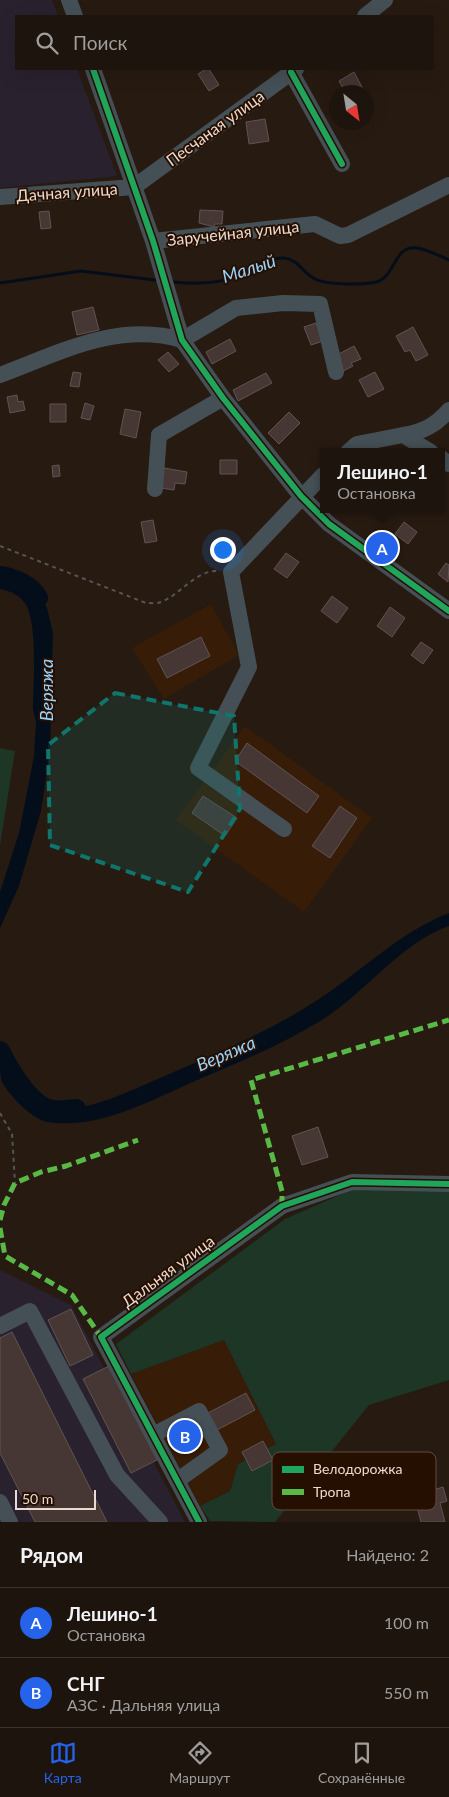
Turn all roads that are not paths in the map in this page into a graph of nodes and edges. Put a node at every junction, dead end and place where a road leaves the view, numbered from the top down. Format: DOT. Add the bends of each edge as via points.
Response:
graph roads {
  1 [pos="68,0"];
  2 [pos="385,0"];
  3 [pos="75,15"];
  4 [pos="366,15"];
  5 [pos="93,70"];
  6 [pos="294,70"];
  7 [pos="342,164"];
  8 [pos="449,185"];
  9 [pos="134,186"];
  10 [pos="0,197"];
  11 [pos="153,241"];
  12 [pos="182,340"];
  13 [pos="336,372"];
  14 [pos="0,376"];
  15 [pos="223,398"];
  16 [pos="449,410"];
  17 [pos="403,436"];
  18 [pos="352,448"];
  19 [pos="424,448"];
  20 [pos="320,478"];
  21 [pos="155,489"];
  22 [pos="301,496"];
  23 [pos="449,611"];
  24 [pos="284,829"];
  25 [pos="449,1184"];
  26 [pos="0,1326"];
  27 [pos="152,1435"];
  28 [pos="178,1480"];
  29 [pos="0,1502"];
  30 [pos="10,1522"];
  31 [pos="160,1522"];
  32 [pos="199,1522"];
  1 -- 3 [label="street"];
  2 -- 4 [label="street"];
  5 -- 9 [label="street"];
  6 -- 7 [label="street"];
  6 -- 9 [label="street, Песчаная улица"];
  8 -- 11 [label="street, Заручейная улица" via="348,235 340,236 315,224"];
  9 -- 10 [label="street, Дачная улица"];
  9 -- 11 [label="street"];
  11 -- 12 [label="street"];
  12 -- 13 [label="street" via="236,308 283,303 320,304"];
  12 -- 14 [label="street" via="163,334 109,336"];
  12 -- 15 [label="street"];
  15 -- 21 [label="street" via="159,435"];
  15 -- 22 [label="street"];
  16 -- 17 [label="street" via="431,427"];
  17 -- 18 [label="street" via="357,444"];
  17 -- 19 [label="street"];
  20 -- 22 [label="street"];
  22 -- 23 [label="street" via="329,524"];
  22 -- 24 [label="street" via="231,572 249,667 198,768"];
  25 -- 27 [label="street, Дальняя улица" via="352,1182 282,1206 101,1337"];
  26 -- 31 [label="street" via="30,1312 116,1475"];
  27 -- 28 [label="street, Дальняя улица"];
  27 -- 28 [label="street" via="199,1412 220,1450"];
  28 -- 32 [label="street, Дальняя улица"];
  29 -- 30 [label="street"];
}
